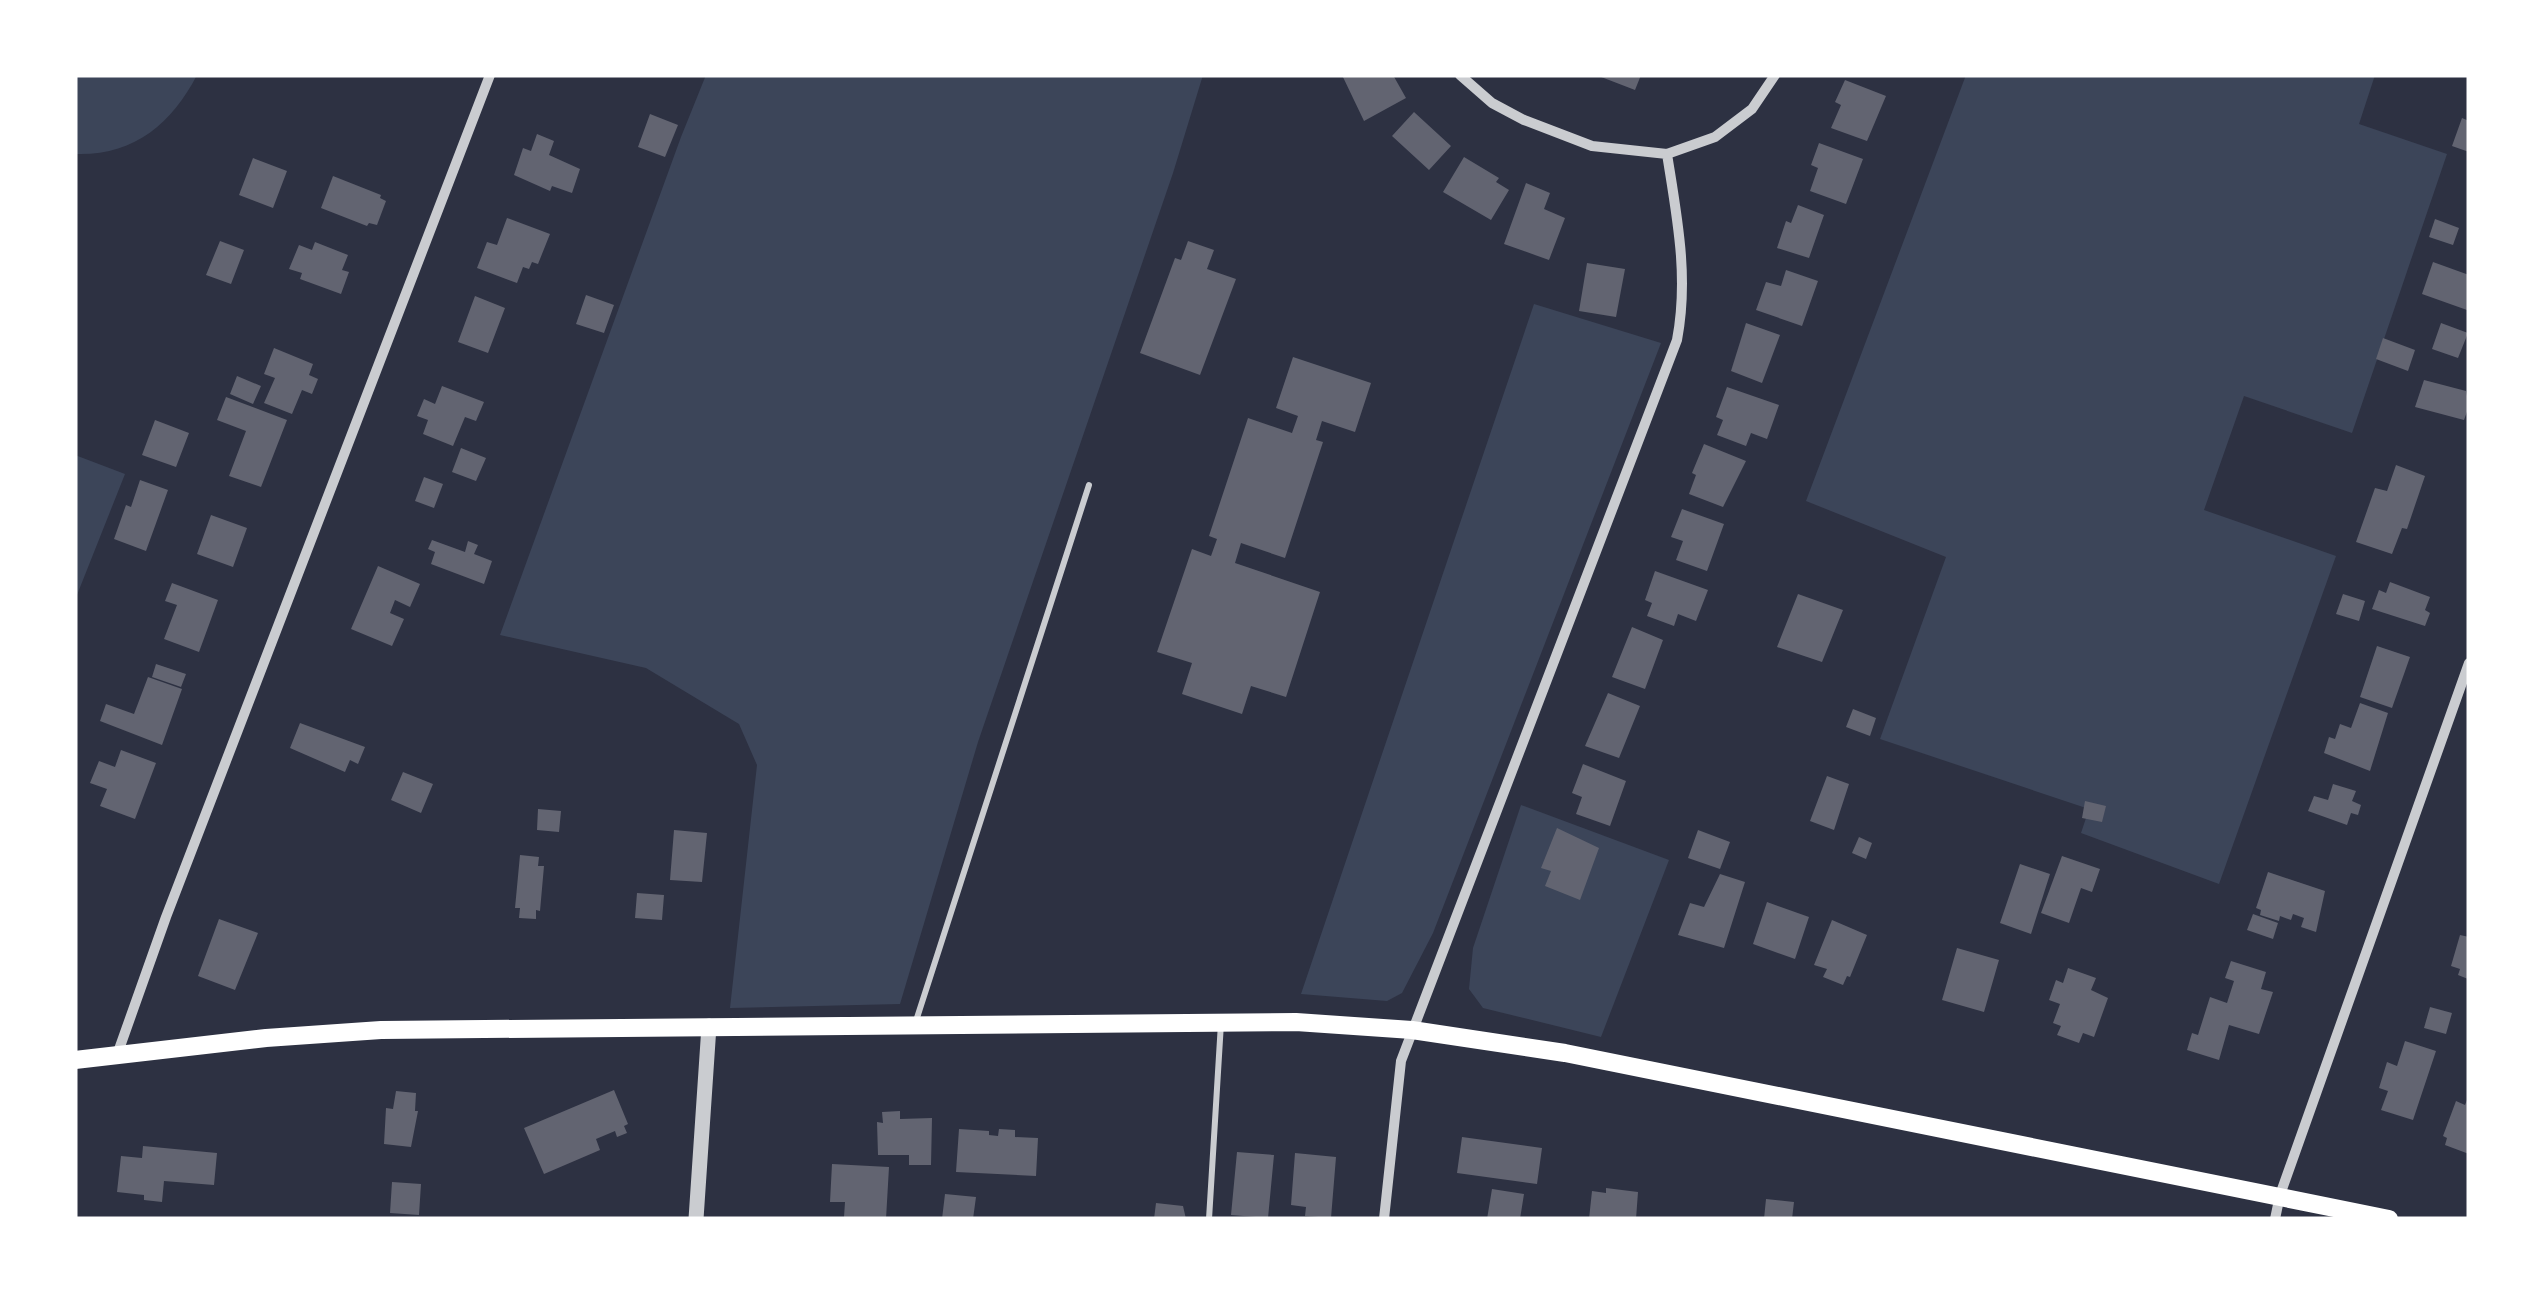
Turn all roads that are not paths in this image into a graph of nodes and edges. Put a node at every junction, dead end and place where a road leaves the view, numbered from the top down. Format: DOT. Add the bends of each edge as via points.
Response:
graph roads {
  1 [pos="490,75"];
  2 [pos="1460,75"];
  3 [pos="1775,75"];
  4 [pos="1667,154"];
  5 [pos="1089,485"];
  6 [pos="2469,662"];
  7 [pos="1222,1022"];
  8 [pos="915,1025"];
  9 [pos="709,1026"];
  10 [pos="1412,1030"];
  11 [pos="117,1055"];
  12 [pos="75,1060"];
  13 [pos="2280,1195"];
  14 [pos="696,1219"];
  15 [pos="1210,1219"];
  16 [pos="1384,1219"];
  17 [pos="2275,1219"];
  18 [pos="2389,1219"];
  1 -- 11 [label="street"];
  2 -- 4 [label="street" via="1492,103 1592,146"];
  3 -- 4 [label="street" via="1752,109 1715,137"];
  4 -- 10 [label="street" via="1683,280 1676,340"];
  5 -- 8 [label="lane"];
  6 -- 13 [label="street"];
  7 -- 8 [label="main road"];
  7 -- 10 [label="main road"];
  7 -- 15 [label="lane"];
  8 -- 9 [label="main road"];
  9 -- 11 [label="main road" via="382,1030"];
  9 -- 14 [label="street"];
  10 -- 13 [label="main road" via="1600,1059"];
  10 -- 16 [label="street" via="1401,1061"];
  11 -- 12 [label="main road"];
  13 -- 17 [label="street"];
  13 -- 18 [label="main road"];
}
